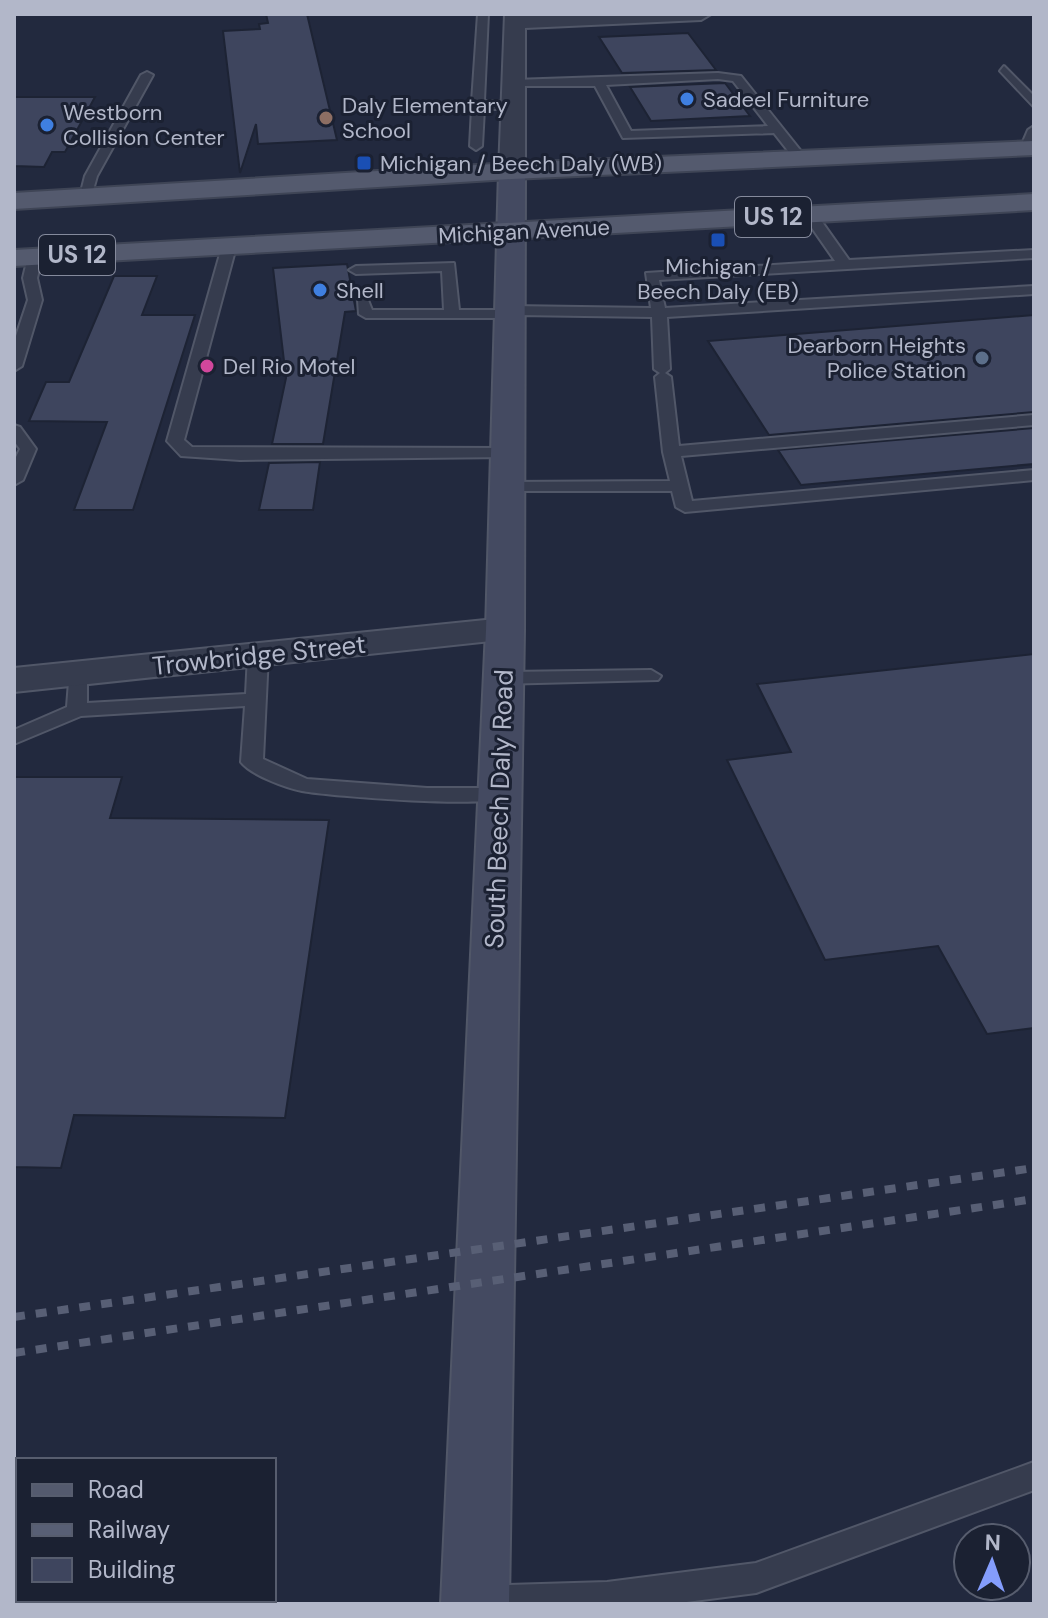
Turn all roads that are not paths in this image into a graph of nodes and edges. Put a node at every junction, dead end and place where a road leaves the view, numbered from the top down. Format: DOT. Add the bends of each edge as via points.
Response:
graph roads {
  1 [pos="483,14"];
  2 [pos="701,14"];
  3 [pos="507,17"];
  4 [pos="1015,68"];
  5 [pos="147,75"];
  6 [pos="599,82"];
  7 [pos="1029,91"];
  8 [pos="514,94"];
  9 [pos="1034,103"];
  10 [pos="475,105"];
  11 [pos="775,129"];
  12 [pos="1030,142"];
  13 [pos="476,146"];
  14 [pos="800,158"];
  15 [pos="512,171"];
  16 [pos="84,197"];
  17 [pos="14,201"];
  18 [pos="1034,202"];
  19 [pos="810,215"];
  20 [pos="513,232"];
  21 [pos="351,241"];
  22 [pos="229,247"];
  23 [pos="1034,254"];
  24 [pos="25,258"];
  25 [pos="845,265"];
  26 [pos="1034,290"];
  27 [pos="363,303"];
  28 [pos="452,312"];
  29 [pos="511,312"];
  30 [pos="659,313"];
  31 [pos="14,366"];
  32 [pos="1034,420"];
  33 [pos="14,430"];
  34 [pos="671,452"];
  35 [pos="508,471"];
  36 [pos="1034,475"];
  37 [pos="677,479"];
  38 [pos="14,480"];
  39 [pos="505,630"];
  40 [pos="258,655"];
  41 [pos="651,676"];
  42 [pos="503,678"];
  43 [pos="14,680"];
  44 [pos="77,692"];
  45 [pos="258,699"];
  46 [pos="14,738"];
  47 [pos="499,795"];
  48 [pos="1034,1476"];
  49 [pos="475,1602"];
  1 -- 3 [label="lane"];
  1 -- 10 [label="lane"];
  2 -- 3 [label="street"];
  3 -- 8 [label="street, South Beech Daly Road"];
  4 -- 7 [label="lane" via="1004,69"];
  5 -- 16 [label="lane"];
  6 -- 8 [label="lane"];
  6 -- 11 [label="lane" via="737,78"];
  6 -- 11 [label="lane" via="627,135"];
  7 -- 9 [label="lane"];
  8 -- 10 [label="lane"];
  8 -- 15 [label="street, South Beech Daly Road"];
  10 -- 13 [label="lane"];
  11 -- 14 [label="lane"];
  12 -- 14 [label="main road, US 12"];
  14 -- 15 [label="main road, US 12"];
  15 -- 16 [label="main road, US 12"];
  15 -- 20 [label="main road, South Beech Daly Road"];
  16 -- 17 [label="main road, US 12"];
  18 -- 19 [label="main road, Michigan Avenue / US 12"];
  19 -- 20 [label="main road, Michigan Avenue / US 12"];
  19 -- 25 [label="lane"];
  20 -- 21 [label="main road, Michigan Avenue / US 12"];
  20 -- 29 [label="main road, South Beech Daly Road"];
  21 -- 22 [label="main road, Michigan Avenue / US 12"];
  21 -- 28 [label="lane" via="357,274 449,266"];
  22 -- 24 [label="main road, Michigan Avenue / US 12"];
  22 -- 35 [label="lane" via="175,441 187,452"];
  23 -- 25 [label="lane"];
  24 -- 31 [label="lane" via="35,300"];
  25 -- 30 [label="lane" via="651,276"];
  26 -- 30 [label="lane"];
  27 -- 28 [label="lane" via="366,314 407,307"];
  28 -- 29 [label="lane"];
  29 -- 30 [label="lane"];
  29 -- 35 [label="main road, South Beech Daly Road"];
  30 -- 34 [label="lane"];
  32 -- 34 [label="lane"];
  33 -- 38 [label="lane" via="28,449"];
  34 -- 37 [label="lane"];
  35 -- 37 [label="lane"];
  35 -- 39 [label="main road, South Beech Daly Road"];
  36 -- 37 [label="lane" via="685,507"];
  39 -- 40 [label="street, Trowbridge Street"];
  39 -- 42 [label="main road, South Beech Daly Road"];
  40 -- 44 [label="street, Trowbridge Street"];
  40 -- 45 [label="lane"];
  41 -- 42 [label="lane"];
  42 -- 47 [label="main road, South Beech Daly Road"];
  43 -- 44 [label="street, Trowbridge Street"];
  44 -- 45 [label="lane"];
  44 -- 46 [label="lane"];
  45 -- 47 [label="lane" via="252,762 303,785"];
  47 -- 49 [label="main road, South Beech Daly Road"];
  48 -- 49 [label="lane" via="756,1578 607,1597"];
}
